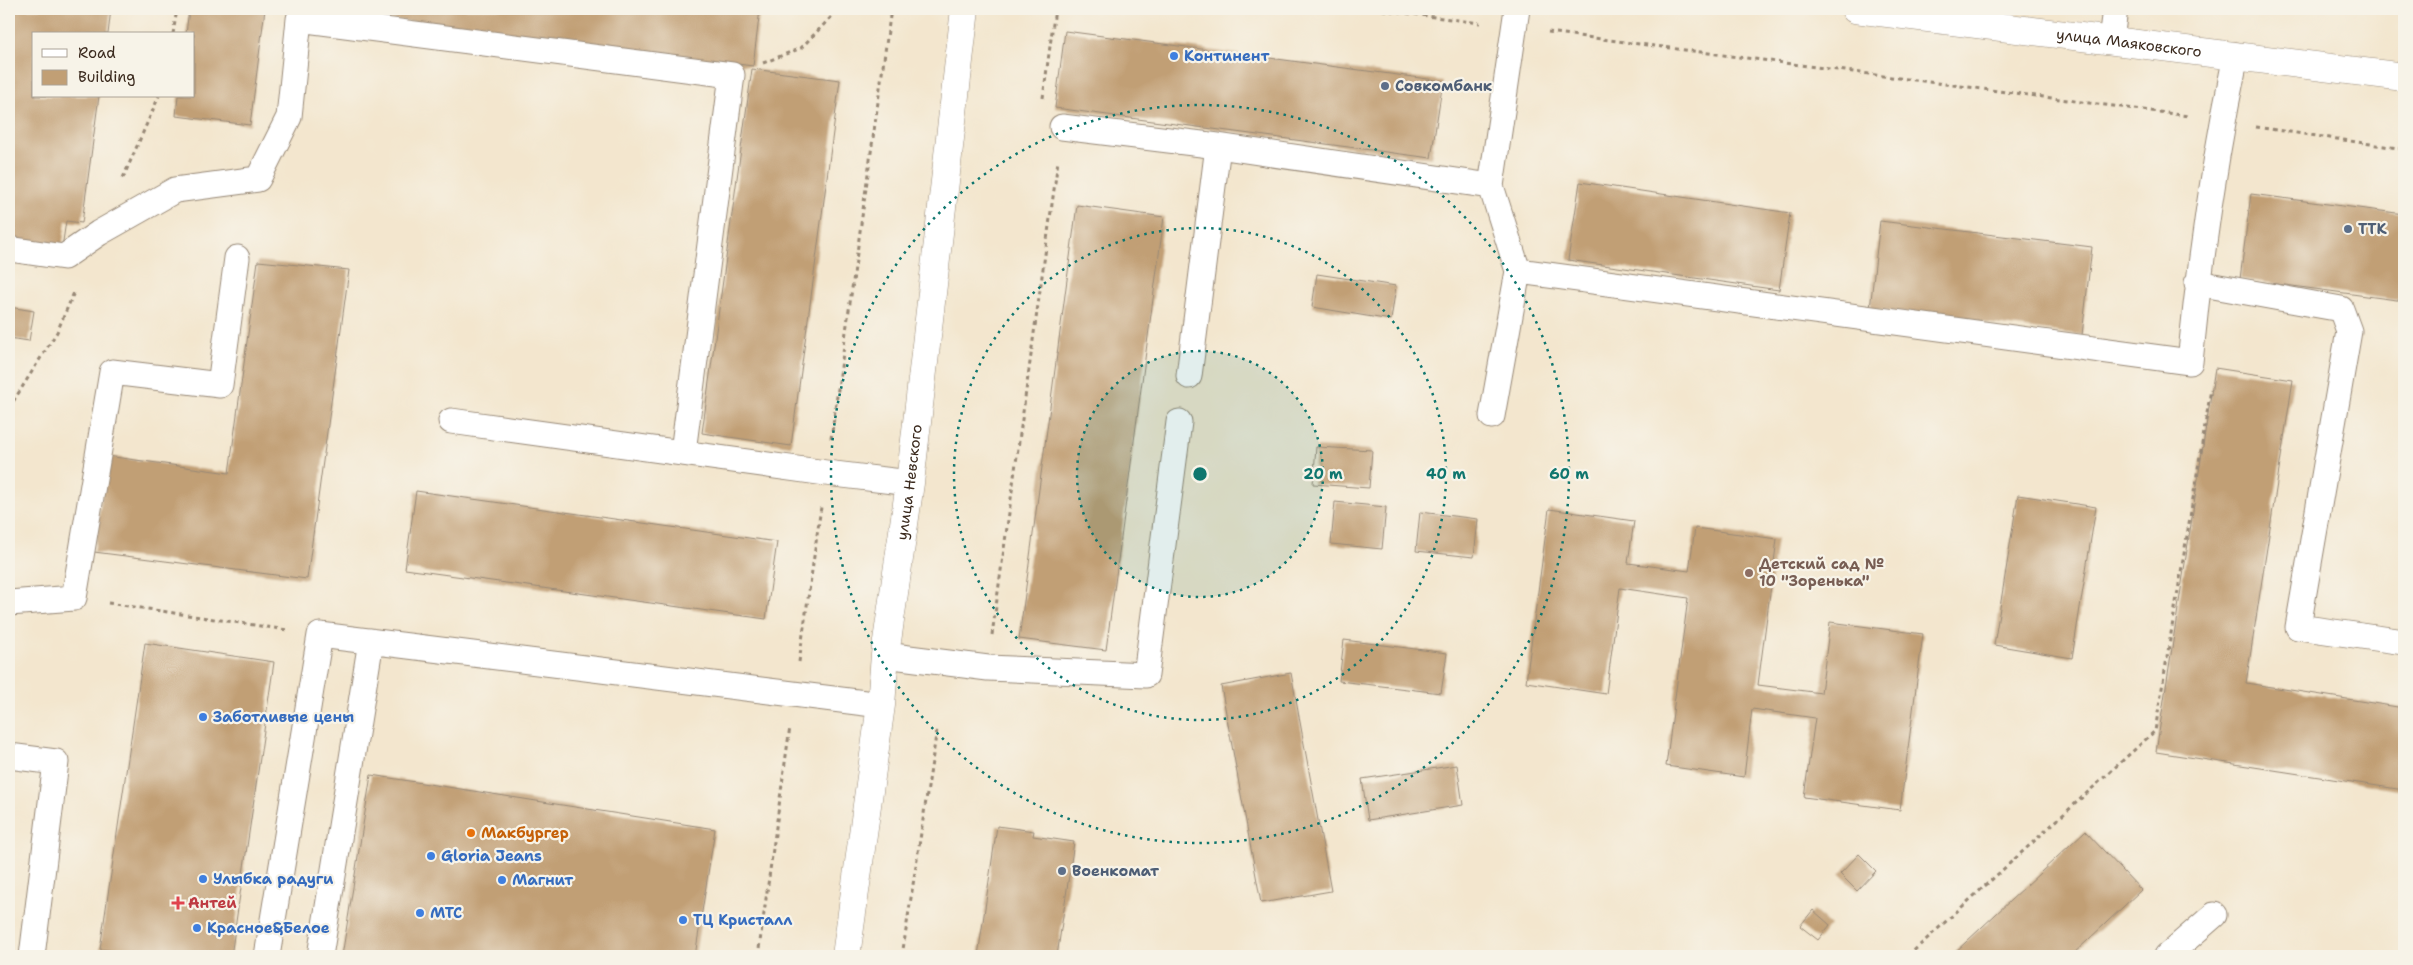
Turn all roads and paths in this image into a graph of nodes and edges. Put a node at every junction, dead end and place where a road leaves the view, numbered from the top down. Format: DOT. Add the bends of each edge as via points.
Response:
graph roads {
  1 [pos="177,9"];
  2 [pos="839,9"];
  3 [pos="965,9"];
  4 [pos="1055,9"];
  5 [pos="1375,9"];
  6 [pos="1855,9"];
  7 [pos="2115,9"];
  8 [pos="1514,18"];
  9 [pos="173,32"];
  10 [pos="2111,40"];
  11 [pos="2236,55"];
  12 [pos="732,75"];
  13 [pos="2404,77"];
  14 [pos="2222,121"];
  15 [pos="1062,127"];
  16 [pos="2257,127"];
  17 [pos="2256,137"];
  18 [pos="1218,146"];
  19 [pos="2404,149"];
  20 [pos="1491,186"];
  21 [pos="9,249"];
  22 [pos="237,258"];
  23 [pos="1518,271"];
  24 [pos="2197,283"];
  25 [pos="1189,376"];
  26 [pos="2212,380"];
  27 [pos="1492,416"];
  28 [pos="451,421"];
  29 [pos="1179,422"];
  30 [pos="683,452"];
  31 [pos="910,483"];
  32 [pos="74,598"];
  33 [pos="9,603"];
  34 [pos="320,635"];
  35 [pos="371,641"];
  36 [pos="2404,642"];
  37 [pos="885,655"];
  38 [pos="988,668"];
  39 [pos="881,704"];
  40 [pos="937,729"];
  41 [pos="9,756"];
  42 [pos="2214,915"];
  43 [pos="32,956"];
  44 [pos="267,956"];
  45 [pos="320,956"];
  46 [pos="846,956"];
  47 [pos="902,956"];
  48 [pos="1908,956"];
  49 [pos="2167,956"];
  1 -- 9 [label="path"];
  2 -- 12 [label="path" via="801,48"];
  3 -- 31 [label="street, улица Невского"];
  4 -- 15 [label="path" via="1040,122"];
  5 -- 8 [label="path"];
  6 -- 10 [label="street, улица Маяковского"];
  7 -- 10 [label="lane"];
  8 -- 14 [label="path"];
  8 -- 20 [label="lane"];
  10 -- 11 [label="street, улица Маяковского"];
  11 -- 13 [label="street, улица Маяковского"];
  11 -- 14 [label="lane"];
  12 -- 21 [label="lane" via="299,19 289,118 258,180 175,190 64,257"];
  12 -- 30 [label="lane"];
  14 -- 16 [label="path"];
  14 -- 24 [label="lane"];
  15 -- 18 [label="lane"];
  15 -- 38 [label="path"];
  16 -- 17 [label="path"];
  16 -- 19 [label="path"];
  18 -- 20 [label="lane"];
  18 -- 25 [label="lane"];
  20 -- 23 [label="lane"];
  22 -- 32 [label="lane" via="220,385 112,372"];
  23 -- 24 [label="lane" via="2190,362"];
  23 -- 27 [label="lane"];
  24 -- 36 [label="lane" via="2341,309 2349,331 2298,627"];
  26 -- 48 [label="path" via="2155,731"];
  28 -- 30 [label="lane"];
  29 -- 38 [label="lane" via="1146,674"];
  30 -- 31 [label="lane"];
  31 -- 37 [label="street, улица Невского"];
  32 -- 33 [label="lane"];
  32 -- 34 [label="path"];
  34 -- 35 [label="lane"];
  34 -- 44 [label="lane"];
  35 -- 39 [label="lane"];
  35 -- 45 [label="lane"];
  37 -- 38 [label="lane"];
  37 -- 39 [label="street, улица Невского"];
  39 -- 46 [label="street, улица Невского"];
  40 -- 47 [label="path"];
  41 -- 43 [label="lane" via="56,762"];
  42 -- 49 [label="lane"];
}
